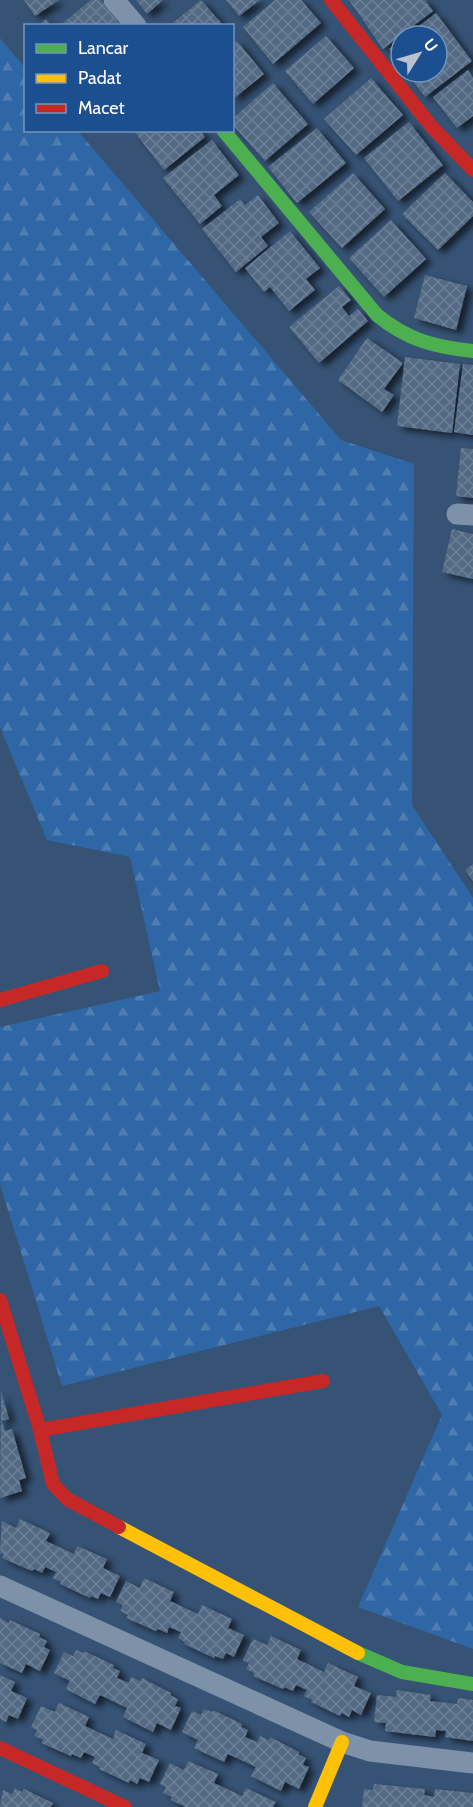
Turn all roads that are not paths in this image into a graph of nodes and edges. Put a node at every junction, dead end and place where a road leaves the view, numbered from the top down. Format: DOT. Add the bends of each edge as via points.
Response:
graph roads {
  1 [pos="114,0"];
  2 [pos="331,0"];
  3 [pos="134,24"];
  4 [pos="225,132"];
  5 [pos="473,170"];
  6 [pos="473,351"];
  7 [pos="102,971"];
  8 [pos="0,1000"];
  9 [pos="0,1300"];
  10 [pos="323,1381"];
  11 [pos="40,1430"];
  12 [pos="0,1586"];
  13 [pos="473,1684"];
  14 [pos="342,1742"];
  15 [pos="0,1748"];
  16 [pos="473,1763"];
  17 [pos="125,1807"];
  18 [pos="315,1807"];
  1 -- 3 [label="street"];
  2 -- 5 [label="street" via="430,126"];
  4 -- 6 [label="street" via="377,315 412,342"];
  7 -- 8 [label="street"];
  9 -- 11 [label="street"];
  10 -- 11 [label="street"];
  11 -- 13 [label="street" via="53,1484 67,1499 377,1664"];
  12 -- 14 [label="street"];
  14 -- 16 [label="street" via="370,1751"];
  14 -- 18 [label="street"];
  15 -- 17 [label="street"];
}
